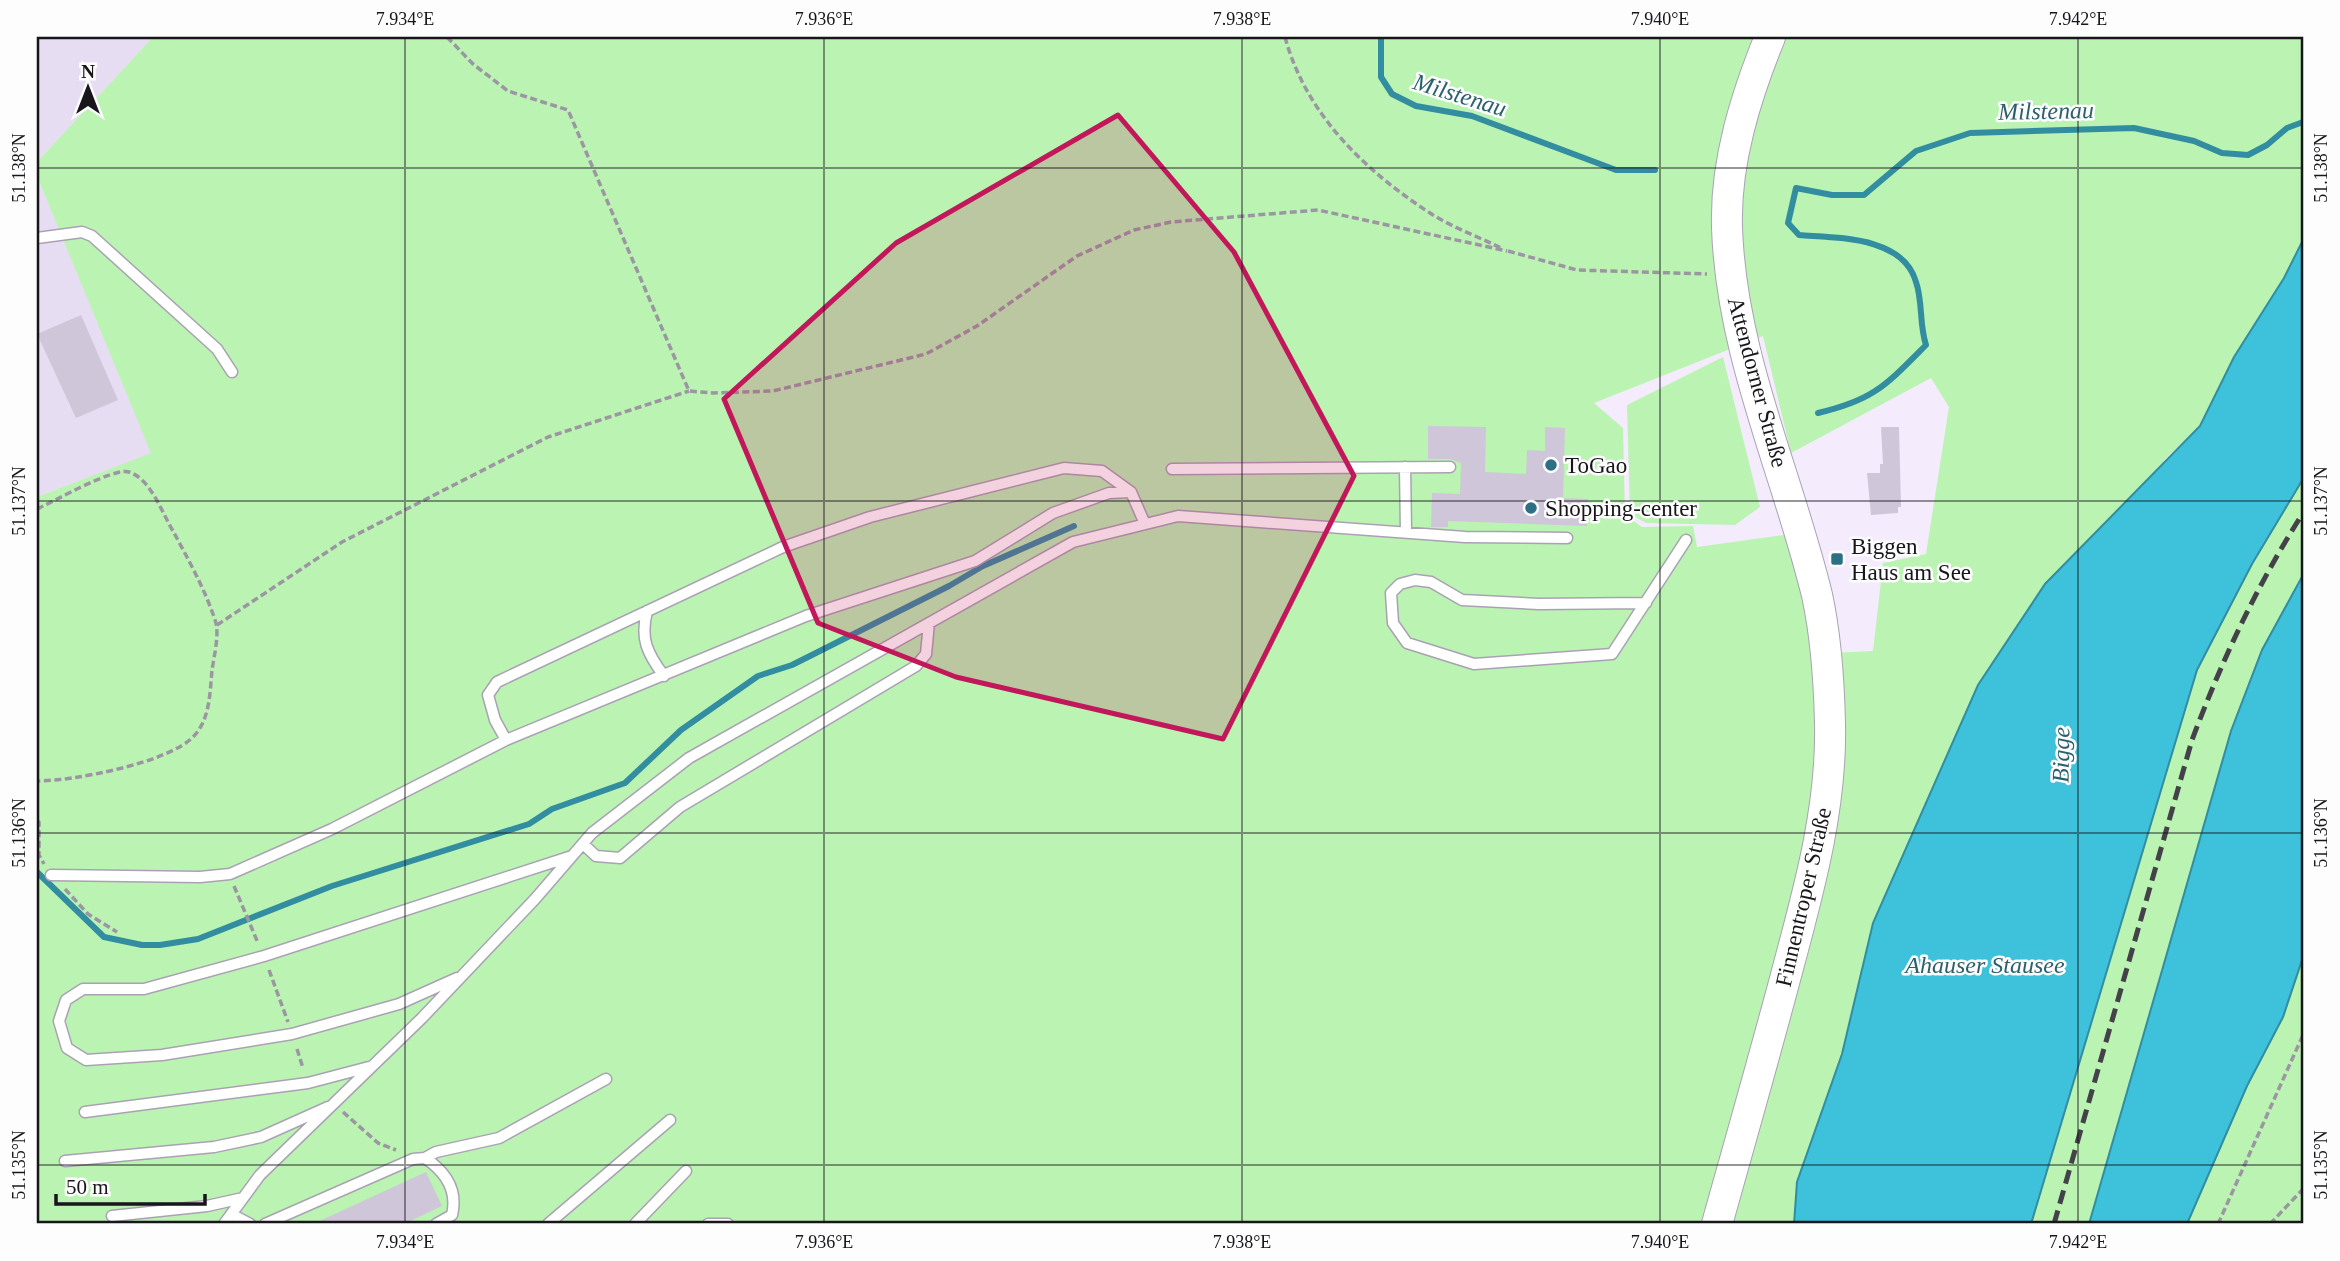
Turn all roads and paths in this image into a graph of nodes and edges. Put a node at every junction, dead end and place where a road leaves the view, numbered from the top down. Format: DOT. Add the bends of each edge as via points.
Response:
graph roads {
  1 [pos="447,37"];
  2 [pos="1285,37"];
  3 [pos="1770,37"];
  4 [pos="37,238"];
  5 [pos="1507,251"];
  6 [pos="1730,272"];
  7 [pos="232,372"];
  8 [pos="689,391"];
  9 [pos="1405,467"];
  10 [pos="1450,467"];
  11 [pos="1172,469"];
  12 [pos="1131,492"];
  13 [pos="37,509"];
  14 [pos="1797,523"];
  15 [pos="1145,524"];
  16 [pos="1406,533"];
  17 [pos="1567,538"];
  18 [pos="1686,540"];
  19 [pos="1646,603"];
  20 [pos="648,611"];
  21 [pos="929,623"];
  22 [pos="217,625"];
  23 [pos="664,676"];
  24 [pos="506,740"];
  25 [pos="37,781"];
  26 [pos="583,844"];
  27 [pos="572,856"];
  28 [pos="230,874"];
  29 [pos="51,875"];
  30 [pos="249,926"];
  31 [pos="463,975"];
  32 [pos="2303,1035"];
  33 [pos="372,1066"];
  34 [pos="606,1079"];
  35 [pos="334,1104"];
  36 [pos="85,1112"];
  37 [pos="670,1120"];
  38 [pos="425,1157"];
  39 [pos="413,1159"];
  40 [pos="65,1160"];
  41 [pos="685,1171"];
  42 [pos="2303,1189"];
  43 [pos="243,1198"];
  44 [pos="231,1214"];
  45 [pos="112,1216"];
  46 [pos="224,1224"];
  47 [pos="250,1224"];
  48 [pos="265,1224"];
  49 [pos="436,1224"];
  50 [pos="548,1224"];
  51 [pos="635,1224"];
  52 [pos="708,1224"];
  53 [pos="728,1224"];
  54 [pos="1717,1224"];
  55 [pos="2218,1224"];
  56 [pos="2270,1224"];
  1 -- 8 [label="path" via="508,91 568,110"];
  2 -- 5 [label="path" via="1313,105 1357,158 1434,215"];
  3 -- 6 [label="main road, Attendorner Straße" via="1741,119 1730,172"];
  4 -- 7 [label="lane" via="82,232 92,236 217,349"];
  5 -- 6 [label="path" via="1577,270 1691,275"];
  5 -- 8 [label="path" via="1318,210 1171,222 1134,230 1077,256 977,326 926,354 772,391"];
  6 -- 14 [label="main road, Attendorner Straße" via="1742,339"];
  8 -- 22 [label="path" via="548,437 342,542"];
  9 -- 10 [label="lane"];
  9 -- 11 [label="lane"];
  9 -- 16 [label="lane"];
  12 -- 15 [label="lane"];
  12 -- 20 [label="lane" via="1102,471 1064,468 870,517 783,547"];
  12 -- 23 [label="lane" via="1109,493 1053,513 975,561 831,606"];
  13 -- 22 [label="path" via="106,475 131,473 146,484"];
  14 -- 54 [label="main road, Finnentroper Straße" via="1817,597 1826,661 1830,724 1826,792 1797,933"];
  15 -- 16 [label="lane" via="1178,516"];
  15 -- 21 [label="lane" via="1073,542"];
  16 -- 17 [label="lane"];
  18 -- 19 [label="lane"];
  19 -- 19 [label="lane" via="1612,654 1474,664 1408,643 1393,623 1389,603 1400,584 1415,580 1431,582 1462,600"];
  20 -- 23 [label="lane" via="642,632"];
  20 -- 24 [label="lane" via="496,682 488,695"];
  21 -- 26 [label="lane" via="689,758"];
  21 -- 26 [label="lane" via="926,654 916,666 680,807 620,858 596,856"];
  22 -- 25 [label="path" via="209,707 194,736 167,753 122,768"];
  23 -- 24 [label="lane"];
  24 -- 28 [label="lane" via="332,829"];
  26 -- 27 [label="lane"];
  27 -- 31 [label="lane"];
  27 -- 31 [label="lane" via="264,957 144,989 83,989 66,1000 59,1021 67,1048 86,1060 162,1055 292,1034 399,1004"];
  28 -- 29 [label="lane"];
  28 -- 30 [label="path"];
  31 -- 33 [label="lane"];
  32 -- 55 [label="path"];
  33 -- 35 [label="lane"];
  33 -- 36 [label="lane" via="307,1083"];
  34 -- 38 [label="lane" via="499,1138"];
  35 -- 39 [label="path" via="378,1143"];
  35 -- 40 [label="lane" via="261,1137 214,1147"];
  35 -- 43 [label="lane" via="260,1175"];
  37 -- 50 [label="lane"];
  38 -- 39 [label="lane"];
  38 -- 49 [label="lane" via="453,1189 452,1215"];
  39 -- 48 [label="lane"];
  41 -- 51 [label="lane"];
  42 -- 56 [label="path"];
  43 -- 44 [label="lane"];
  43 -- 45 [label="lane"];
  44 -- 46 [label="lane"];
  44 -- 47 [label="lane"];
  52 -- 53 [label="lane"];
}
